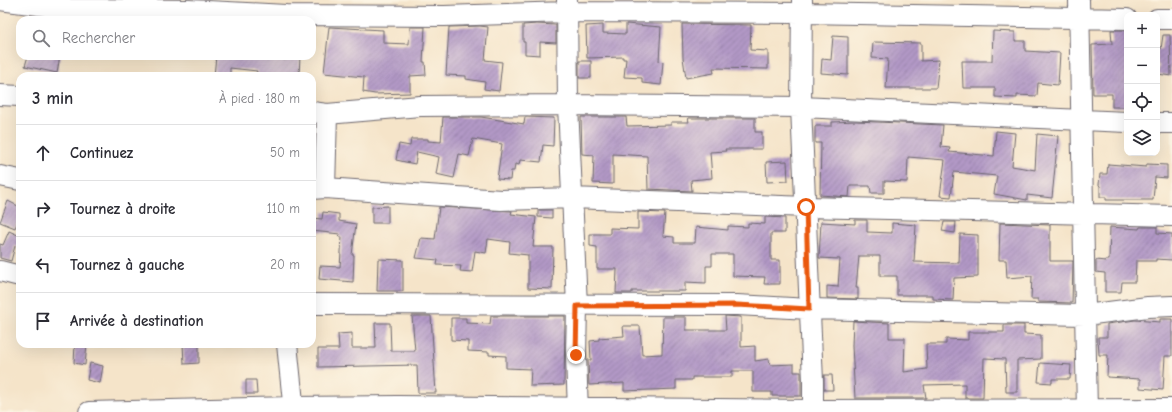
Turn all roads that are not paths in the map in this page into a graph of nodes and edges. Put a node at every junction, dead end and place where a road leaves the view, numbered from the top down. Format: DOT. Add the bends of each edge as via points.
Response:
graph roads {
  1 [pos="0,0"];
  2 [pos="567,6"];
  3 [pos="803,6"];
  4 [pos="1079,10"];
  5 [pos="1124,18"];
  6 [pos="1160,19"];
  7 [pos="1172,19"];
  8 [pos="0,95"];
  9 [pos="16,96"];
  10 [pos="568,105"];
  11 [pos="801,107"];
  12 [pos="320,113"];
  13 [pos="1081,121"];
  14 [pos="1124,122"];
  15 [pos="1160,123"];
  16 [pos="1172,123"];
  17 [pos="0,176"];
  18 [pos="16,179"];
  19 [pos="318,188"];
  20 [pos="572,198"];
  21 [pos="806,207"];
  22 [pos="1084,213"];
  23 [pos="1172,216"];
  24 [pos="0,271"];
  25 [pos="16,275"];
  26 [pos="316,304"];
  27 [pos="577,306"];
  28 [pos="1172,306"];
  29 [pos="809,309"];
  30 [pos="1085,315"];
  31 [pos="287,348"];
  32 [pos="293,409"];
  33 [pos="1172,409"];
  34 [pos="578,410"];
  35 [pos="1087,410"];
  36 [pos="813,411"];
  37 [pos="89,412"];
  1 -- 2 [label="street" via="69,9 189,10 286,15 444,16"];
  2 -- 3 [label="street"];
  2 -- 10 [label="street"];
  3 -- 4 [label="street"];
  3 -- 11 [label="street"];
  4 -- 5 [label="street"];
  4 -- 13 [label="street"];
  6 -- 7 [label="street"];
  8 -- 9 [label="street"];
  10 -- 11 [label="street"];
  10 -- 12 [label="street" via="420,106"];
  10 -- 20 [label="street"];
  11 -- 13 [label="street"];
  11 -- 21 [label="street"];
  12 -- 19 [label="street"];
  13 -- 14 [label="street"];
  13 -- 22 [label="street"];
  15 -- 16 [label="street"];
  17 -- 18 [label="street"];
  19 -- 20 [label="street" via="501,200"];
  20 -- 21 [label="street"];
  20 -- 27 [label="street"];
  21 -- 22 [label="street"];
  21 -- 29 [label="street"];
  22 -- 23 [label="street"];
  22 -- 30 [label="street"];
  24 -- 25 [label="street"];
  26 -- 27 [label="street"];
  27 -- 29 [label="street" via="737,305"];
  27 -- 34 [label="street"];
  28 -- 30 [label="street"];
  29 -- 30 [label="street"];
  29 -- 36 [label="street" via="814,382"];
  30 -- 35 [label="street"];
  31 -- 32 [label="street"];
  32 -- 34 [label="street" via="535,406"];
  32 -- 37 [label="street"];
  33 -- 35 [label="street"];
  34 -- 36 [label="street"];
  35 -- 36 [label="street"];
}
